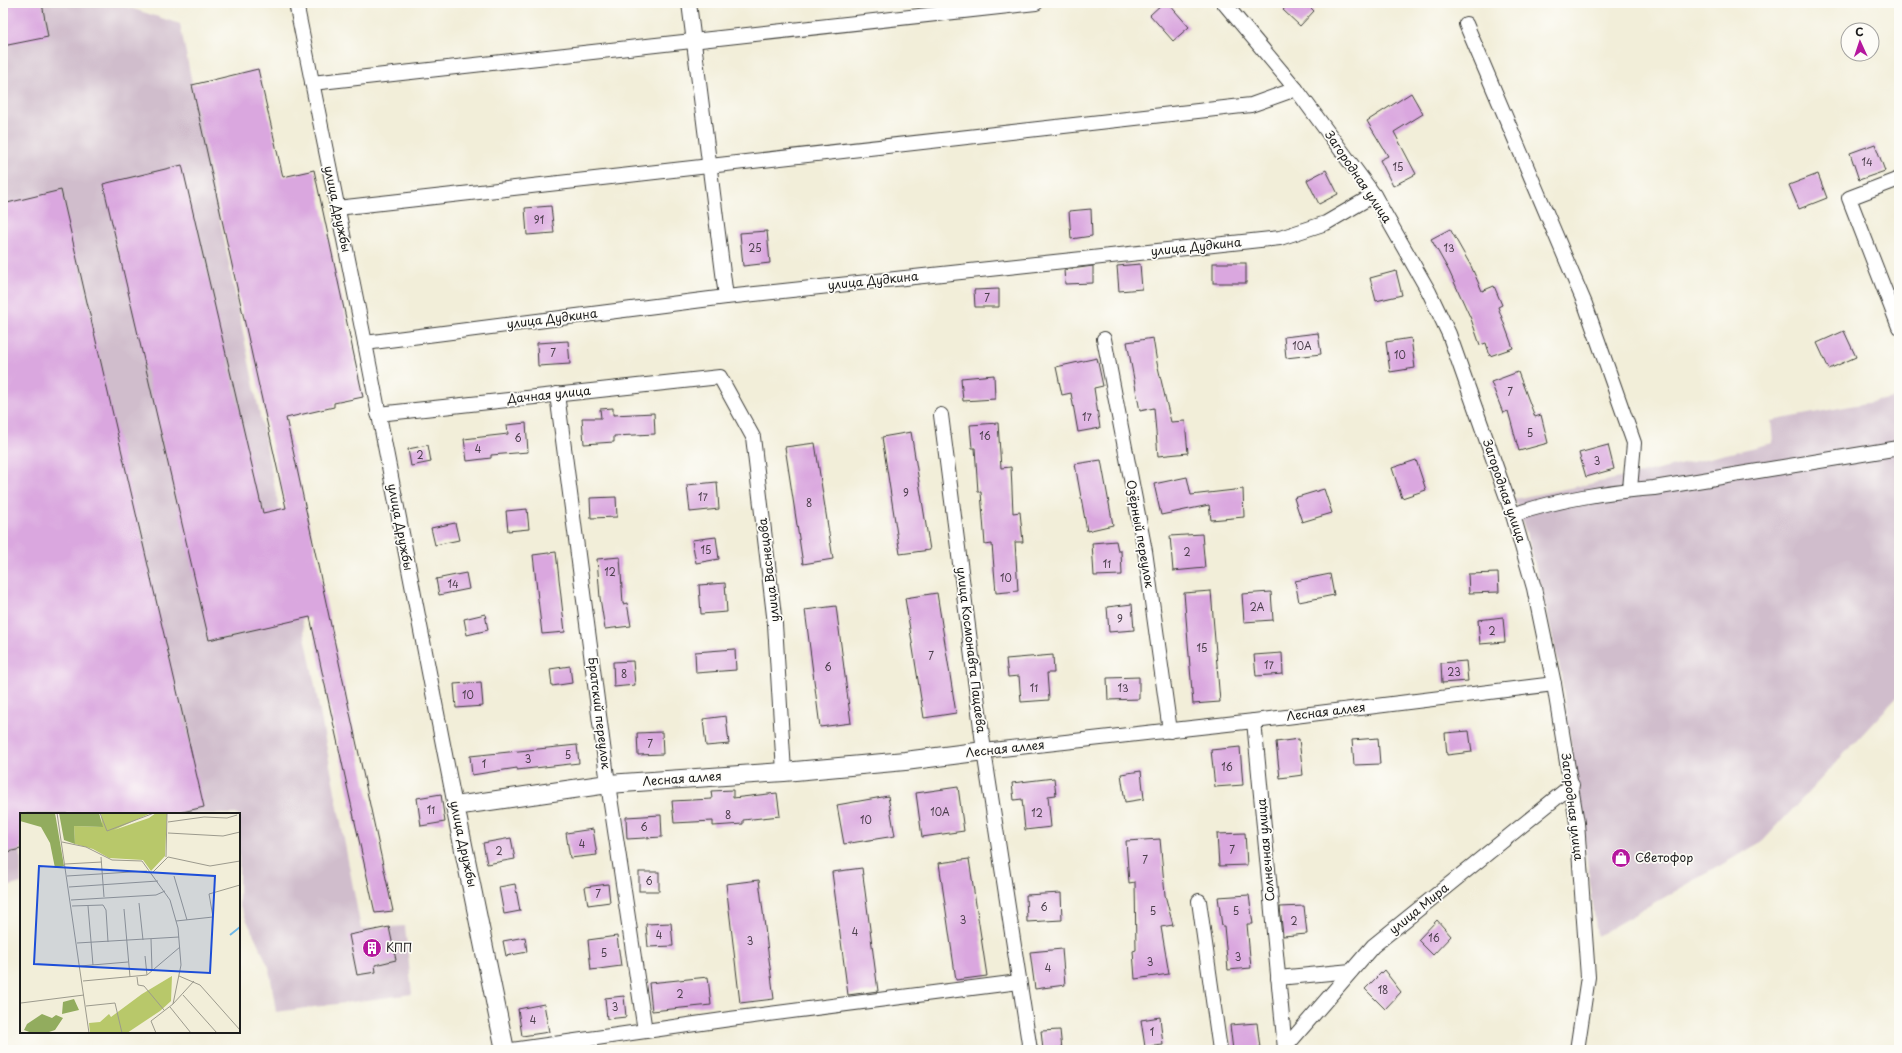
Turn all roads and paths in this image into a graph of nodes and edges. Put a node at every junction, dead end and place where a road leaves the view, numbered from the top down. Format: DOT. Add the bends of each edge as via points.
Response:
graph roads {
  1 [pos="296,3"];
  2 [pos="689,3"];
  3 [pos="1036,3"];
  4 [pos="1229,5"];
  5 [pos="1466,24"];
  6 [pos="694,40"];
  7 [pos="312,83"];
  8 [pos="1296,89"];
  9 [pos="710,166"];
  10 [pos="1899,179"];
  11 [pos="1374,196"];
  12 [pos="337,208"];
  13 [pos="726,297"];
  14 [pos="1899,327"];
  15 [pos="1104,339"];
  16 [pos="365,343"];
  17 [pos="720,377"];
  18 [pos="557,394"];
  19 [pos="378,414"];
  20 [pos="942,415"];
  21 [pos="1899,448"];
  22 [pos="1630,489"];
  23 [pos="1513,515"];
  24 [pos="1554,684"];
  25 [pos="1254,721"];
  26 [pos="1170,731"];
  27 [pos="984,751"];
  28 [pos="784,772"];
  29 [pos="608,784"];
  30 [pos="1572,785"];
  31 [pos="455,806"];
  32 [pos="1199,901"];
  33 [pos="1351,971"];
  34 [pos="1278,978"];
  35 [pos="1019,982"];
  36 [pos="645,1031"];
  37 [pos="1284,1049"];
  38 [pos="505,1050"];
  39 [pos="512,1050"];
  40 [pos="1030,1050"];
  41 [pos="1220,1050"];
  42 [pos="1577,1050"];
  1 -- 7 [label="street, улица Дружбы"];
  2 -- 6 [label="street"];
  3 -- 6 [label="street"];
  4 -- 8 [label="street, Загородная улица"];
  5 -- 22 [label="street" via="1588,311 1634,443"];
  6 -- 7 [label="street"];
  6 -- 9 [label="street"];
  7 -- 12 [label="street, улица Дружбы"];
  8 -- 9 [label="street" via="1251,105"];
  8 -- 11 [label="street, Загородная улица"];
  9 -- 12 [label="street"];
  9 -- 13 [label="street"];
  10 -- 14 [label="street" via="1849,198"];
  11 -- 13 [label="street, улица Дудкина" via="1326,223 1280,238"];
  11 -- 23 [label="street, Загородная улица" via="1429,292 1449,334"];
  12 -- 16 [label="street, улица Дружбы"];
  13 -- 16 [label="street, улица Дудкина"];
  15 -- 26 [label="street, Озёрный переулок" via="1145,551"];
  16 -- 19 [label="street, улица Дружбы"];
  17 -- 18 [label="street, Дачная улица"];
  17 -- 28 [label="street, улица Васнецова" via="753,437 775,624"];
  18 -- 19 [label="street, Дачная улица"];
  18 -- 29 [label="street, Братский переулок"];
  19 -- 31 [label="street, улица Дружбы"];
  20 -- 27 [label="street, улица Космонавта Пацаева"];
  21 -- 22 [label="street" via="1654,488"];
  22 -- 23 [label="street" via="1535,507"];
  23 -- 24 [label="street, Загородная улица" via="1534,588"];
  24 -- 25 [label="street, Лесная аллея"];
  24 -- 30 [label="street, Загородная улица"];
  25 -- 26 [label="street, Лесная аллея"];
  25 -- 34 [label="street, Солнечная улица"];
  26 -- 27 [label="street, Лесная аллея"];
  27 -- 28 [label="street, Лесная аллея"];
  27 -- 35 [label="street, улица Космонавта Пацаева"];
  28 -- 29 [label="street, Лесная аллея"];
  29 -- 31 [label="street, Лесная аллея"];
  29 -- 36 [label="street, Братский переулок"];
  30 -- 33 [label="street, улица Мира" via="1373,946"];
  30 -- 42 [label="street, Загородная улица" via="1588,977"];
  31 -- 38 [label="street, улица Дружбы"];
  32 -- 41 [label="street"];
  33 -- 34 [label="street"];
  33 -- 37 [label="street, улица Мира"];
  34 -- 37 [label="street, Солнечная улица"];
  35 -- 36 [label="street"];
  35 -- 40 [label="street, улица Космонавта Пацаева"];
  36 -- 39 [label="street"];
}
